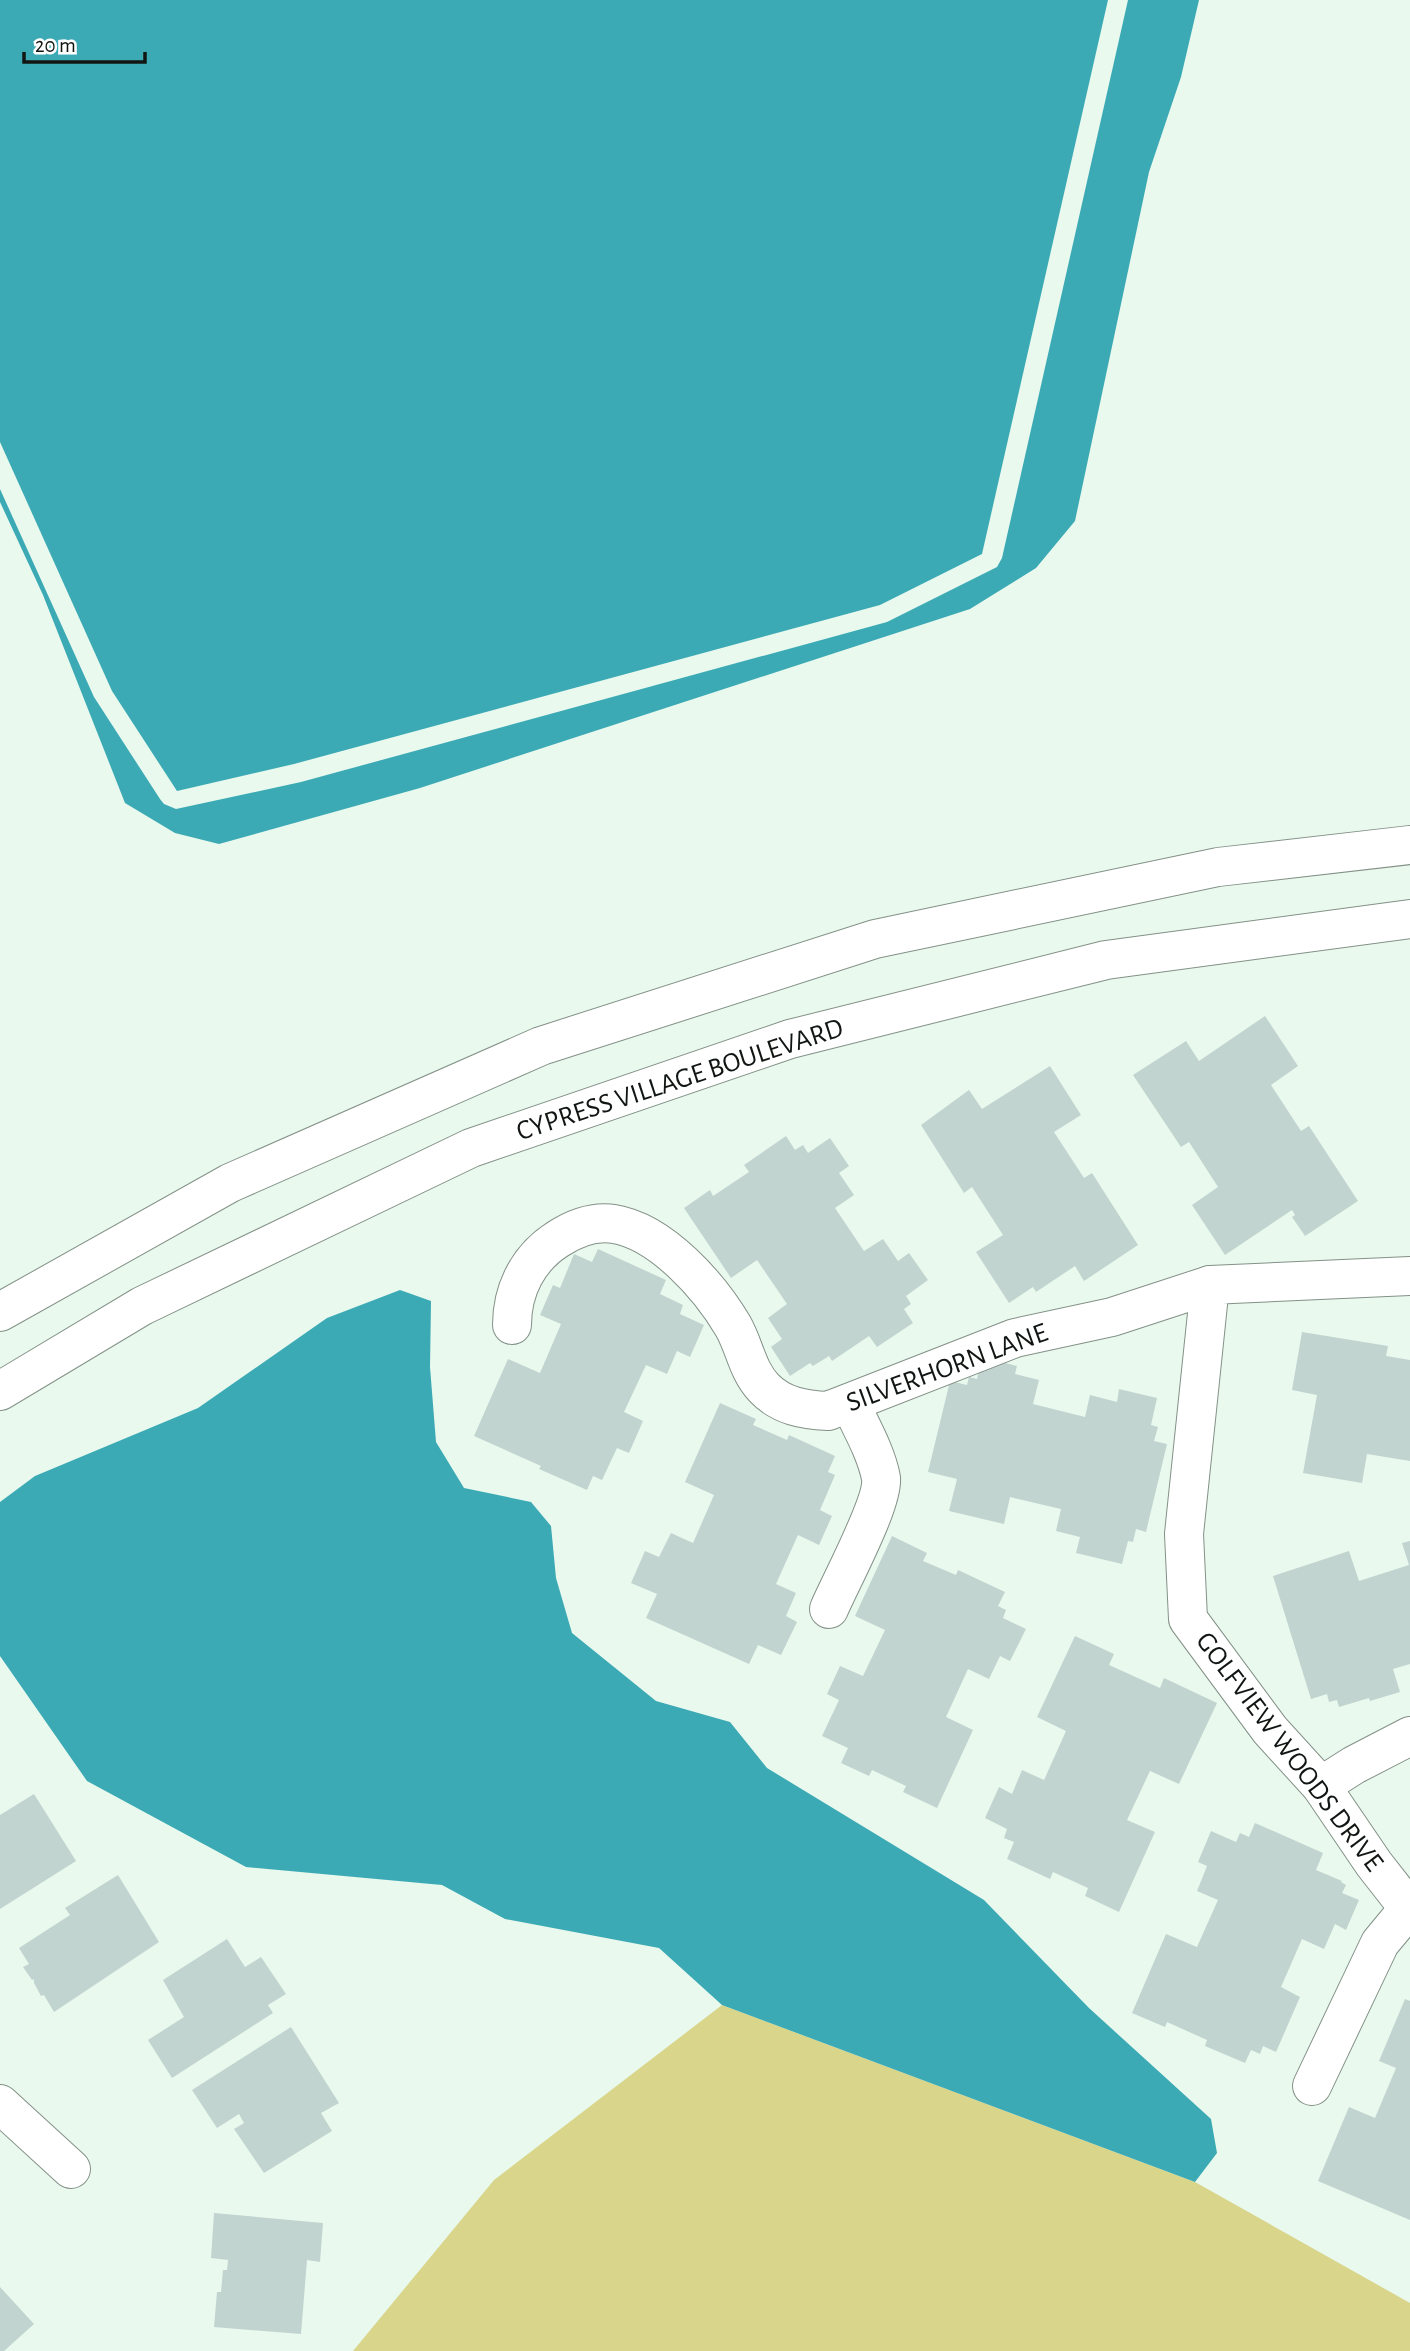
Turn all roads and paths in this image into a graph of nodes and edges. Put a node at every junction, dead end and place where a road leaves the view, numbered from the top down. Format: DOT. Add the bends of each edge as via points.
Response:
graph roads {
  1 [pos="1410,845"];
  2 [pos="1410,919"];
  3 [pos="1410,1276"];
  4 [pos="1210,1285"];
  5 [pos="0,1312"];
  6 [pos="512,1325"];
  7 [pos="0,1391"];
  8 [pos="850,1403"];
  9 [pos="829,1609"];
  10 [pos="1410,1736"];
  11 [pos="1321,1786"];
  12 [pos="1409,1909"];
  13 [pos="1312,2086"];
  14 [pos="0,2104"];
  15 [pos="71,2169"];
  1 -- 5 [label="street" via="1217,867 875,939 541,1046 230,1183"];
  2 -- 7 [label="street, CYPRESS VILLAGE BOULEVARD" via="1105,960 790,1039 471,1148 142,1306"];
  3 -- 4 [label="street"];
  4 -- 8 [label="street, SILVERHORN LANE" via="1112,1317 1016,1338"];
  4 -- 11 [label="street, GOLFVIEW WOODS DRIVE" via="1184,1534 1188,1619 1270,1730"];
  6 -- 8 [label="street, SILVERHORN LANE" via="516,1291 548,1245 571,1231 613,1224 632,1229 668,1252 704,1284 735,1330 750,1370 766,1390 804,1410 828,1411"];
  8 -- 9 [label="street" via="881,1481 876,1504"];
  10 -- 11 [label="street"];
  11 -- 12 [label="street, GOLFVIEW WOODS DRIVE"];
  12 -- 13 [label="street" via="1380,1943"];
  14 -- 15 [label="street"];
}
